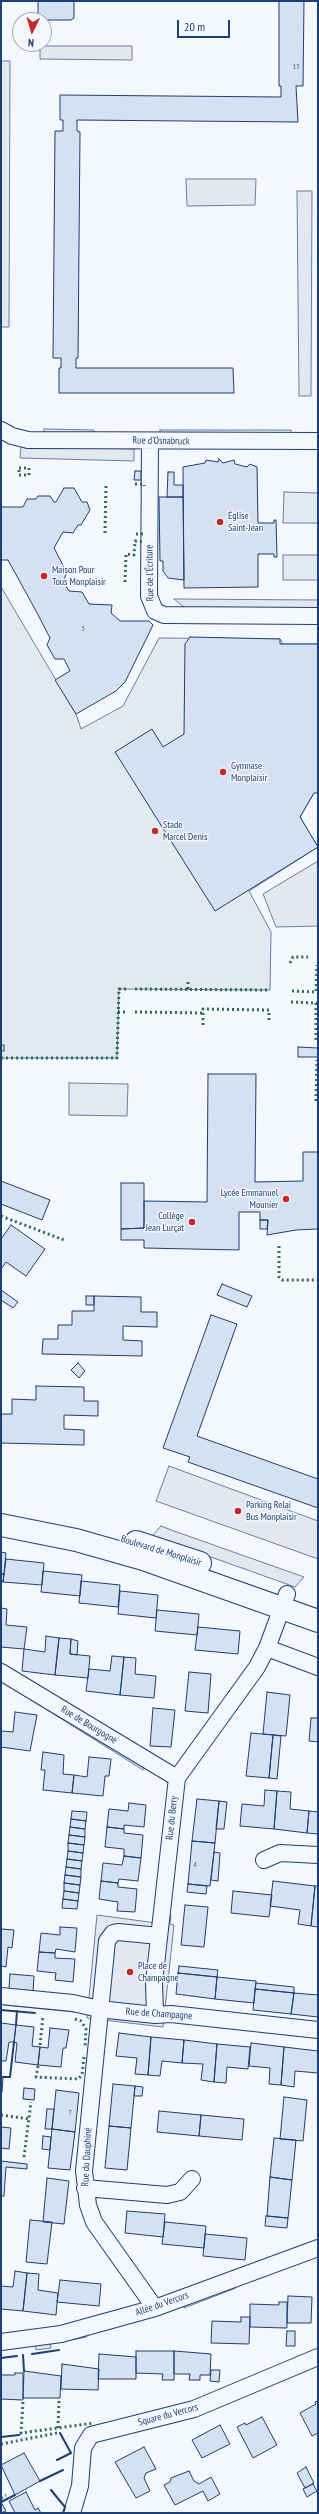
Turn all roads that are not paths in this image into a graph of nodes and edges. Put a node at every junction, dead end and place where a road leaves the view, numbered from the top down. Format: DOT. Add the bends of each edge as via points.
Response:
graph roads {
  1 [pos="3,431"];
  2 [pos="150,441"];
  3 [pos="318,441"];
  4 [pos="318,616"];
  5 [pos="1,1509"];
  6 [pos="1,1525"];
  7 [pos="285,1601"];
  8 [pos="318,1605"];
  9 [pos="318,1621"];
  10 [pos="267,1648"];
  11 [pos="318,1667"];
  12 [pos="1,1672"];
  13 [pos="177,1778"];
  14 [pos="318,1855"];
  15 [pos="264,1860"];
  16 [pos="159,1936"];
  17 [pos="1,1996"];
  18 [pos="99,2009"];
  19 [pos="154,2015"];
  20 [pos="318,2030"];
  21 [pos="192,2179"];
  22 [pos="85,2188"];
  23 [pos="318,2248"];
  24 [pos="155,2308"];
  25 [pos="1,2342"];
  26 [pos="318,2357"];
  27 [pos="72,2513"];
  1 -- 2 [label="street, Rue d'Osnabruck" via="28,440"];
  2 -- 3 [label="street, Rue d'Osnabruck"];
  2 -- 4 [label="street, Rue de l'Écriture" via="149,596 155,611 164,615"];
  5 -- 7 [label="main road, Boulevard de Monplaisir" via="167,1551"];
  6 -- 7 [label="main road, Boulevard de Monplaisir" via="76,1540"];
  7 -- 8 [label="main road, Boulevard de Monplaisir"];
  7 -- 9 [label="main road, Boulevard de Monplaisir"];
  7 -- 10 [label="street"];
  10 -- 11 [label="street"];
  10 -- 13 [label="street, Rue du Berry" via="257,1667"];
  12 -- 13 [label="street, Rue de Bourgogne"];
  13 -- 16 [label="street, Rue du Berry"];
  14 -- 15 [label="street" via="280,1853"];
  16 -- 18 [label="street" via="118,1932 109,1936"];
  16 -- 19 [label="street, Rue du Berry" via="154,1982"];
  17 -- 18 [label="street, Rue de Champagne" via="73,2003"];
  18 -- 19 [label="street, Rue de Champagne"];
  18 -- 22 [label="street, Rue du Dauphiné" via="84,2171"];
  19 -- 20 [label="street, Rue de Champagne" via="171,2014"];
  21 -- 22 [label="street" via="180,2192 167,2195"];
  22 -- 24 [label="street, Rue du Dauphiné" via="94,2222"];
  23 -- 24 [label="street, Allée du Vercors"];
  24 -- 25 [label="street, Allée du Vercors" via="61,2334"];
  26 -- 27 [label="street, Square du Vercors" via="194,2409 88,2438 82,2448 80,2486"];
}
